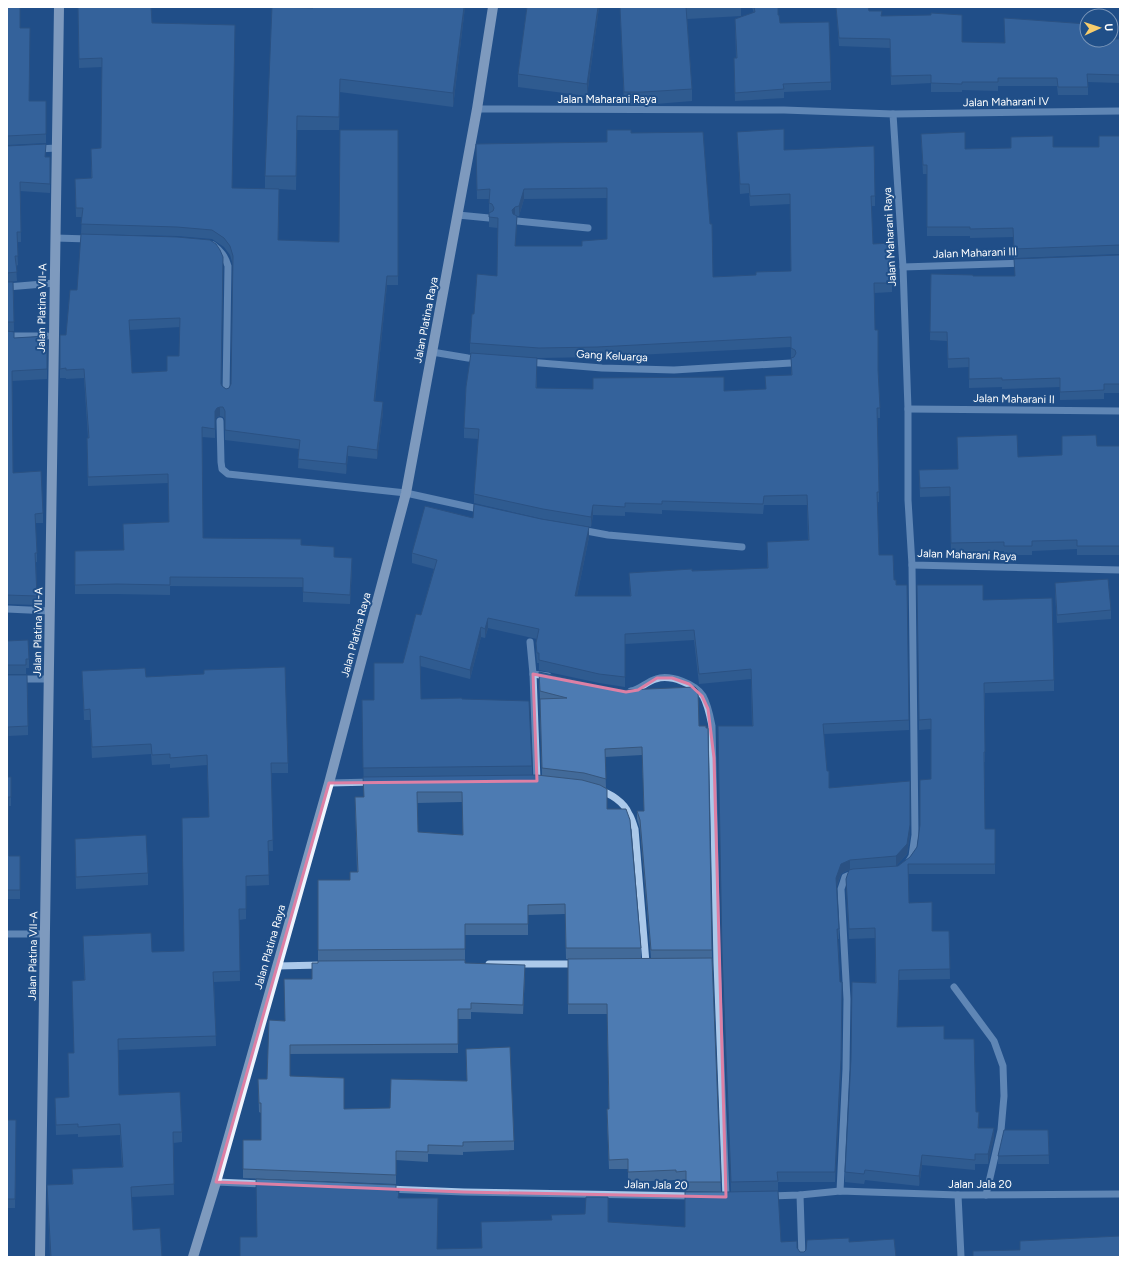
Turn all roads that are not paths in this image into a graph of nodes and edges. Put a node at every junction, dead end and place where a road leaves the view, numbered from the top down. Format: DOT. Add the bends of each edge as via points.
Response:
graph roads {
  1 [pos="58,7"];
  2 [pos="493,7"];
  3 [pos="477,109"];
  4 [pos="1120,111"];
  5 [pos="893,114"];
  6 [pos="57,148"];
  7 [pos="28,149"];
  8 [pos="458,215"];
  9 [pos="489,218"];
  10 [pos="517,220"];
  11 [pos="588,228"];
  12 [pos="56,238"];
  13 [pos="93,239"];
  14 [pos="204,243"];
  15 [pos="1027,262"];
  16 [pos="903,267"];
  17 [pos="55,283"];
  18 [pos="7,287"];
  19 [pos="7,336"];
  20 [pos="54,336"];
  21 [pos="432,352"];
  22 [pos="484,359"];
  23 [pos="523,362"];
  24 [pos="791,363"];
  25 [pos="226,393"];
  26 [pos="908,409"];
  27 [pos="1120,411"];
  28 [pos="220,421"];
  29 [pos="406,493"];
  30 [pos="490,512"];
  31 [pos="571,529"];
  32 [pos="742,547"];
  33 [pos="912,565"];
  34 [pos="1120,570"];
  35 [pos="7,609"];
  36 [pos="50,610"];
  37 [pos="530,642"];
  38 [pos="533,674"];
  39 [pos="558,678"];
  40 [pos="7,679"];
  41 [pos="49,679"];
  42 [pos="626,692"];
  43 [pos="383,782"];
  44 [pos="537,782"];
  45 [pos="329,783"];
  46 [pos="590,788"];
  47 [pos="902,868"];
  48 [pos="860,873"];
  49 [pos="7,934"];
  50 [pos="45,934"];
  51 [pos="638,963"];
  52 [pos="646,963"];
  53 [pos="654,963"];
  54 [pos="709,963"];
  55 [pos="717,963"];
  56 [pos="481,964"];
  57 [pos="583,964"];
  58 [pos="332,965"];
  59 [pos="277,966"];
  60 [pos="954,988"];
  61 [pos="216,1182"];
  62 [pos="270,1184"];
  63 [pos="379,1189"];
  64 [pos="840,1191"];
  65 [pos="1120,1194"];
  66 [pos="958,1195"];
  67 [pos="986,1195"];
  68 [pos="763,1196"];
  69 [pos="800,1196"];
  70 [pos="702,1197"];
  71 [pos="718,1197"];
  72 [pos="40,1257"];
  73 [pos="193,1257"];
  74 [pos="802,1257"];
  75 [pos="961,1257"];
  1 -- 6 [label="main road, Jalan Platina VII-A"];
  2 -- 3 [label="main road, Jalan Platina Raya"];
  3 -- 5 [label="street, Jalan Maharani Raya" via="784,110"];
  3 -- 8 [label="main road, Jalan Platina Raya"];
  4 -- 5 [label="street, Jalan Maharani IV"];
  5 -- 16 [label="street, Jalan Maharani Raya"];
  6 -- 7 [label="street"];
  6 -- 12 [label="main road, Jalan Platina VII-A"];
  8 -- 9 [label="street"];
  8 -- 21 [label="main road, Jalan Platina Raya"];
  10 -- 11 [label="street"];
  12 -- 13 [label="street"];
  12 -- 17 [label="main road, Jalan Platina VII-A"];
  14 -- 25 [label="street" via="212,244 220,250 228,266"];
  15 -- 16 [label="street, Jalan Maharani III"];
  16 -- 26 [label="street, Jalan Maharani Raya"];
  17 -- 18 [label="street"];
  17 -- 20 [label="main road, Jalan Platina VII-A"];
  19 -- 20 [label="street"];
  20 -- 36 [label="main road, Jalan Platina VII-A"];
  21 -- 22 [label="street"];
  21 -- 29 [label="main road, Jalan Platina Raya"];
  23 -- 24 [label="street, Gang Keluarga" via="674,370"];
  26 -- 27 [label="street, Jalan Maharani II"];
  26 -- 33 [label="street, Jalan Maharani Raya" via="908,500"];
  28 -- 29 [label="street" via="220,462 222,469 228,474"];
  29 -- 30 [label="street"];
  29 -- 45 [label="main road, Jalan Platina Raya"];
  31 -- 32 [label="street" via="608,535"];
  33 -- 34 [label="street, Jalan Maharani Raya"];
  33 -- 47 [label="street" via="915,835 912,856"];
  35 -- 36 [label="street"];
  36 -- 41 [label="main road, Jalan Platina VII-A"];
  37 -- 38 [label="street"];
  38 -- 39 [label="street"];
  38 -- 44 [label="street"];
  40 -- 41 [label="street"];
  41 -- 50 [label="main road, Jalan Platina VII-A"];
  42 -- 55 [label="street" via="638,690 657,678 672,678 689,684 702,696 708,709 714,758"];
  43 -- 45 [label="street"];
  45 -- 59 [label="main road, Jalan Platina Raya"];
  46 -- 52 [label="street" via="613,796 623,804 635,829"];
  48 -- 64 [label="street" via="845,877 841,889 847,1000"];
  49 -- 50 [label="street"];
  50 -- 72 [label="main road, Jalan Platina VII-A"];
  51 -- 52 [label="street"];
  52 -- 53 [label="street"];
  54 -- 55 [label="street"];
  55 -- 71 [label="street" via="729,1197"];
  56 -- 57 [label="street"];
  58 -- 59 [label="street"];
  59 -- 61 [label="main road, Jalan Platina Raya"];
  60 -- 67 [label="street" via="994,1041 1002,1066 1004,1096 1001,1130"];
  61 -- 62 [label="street"];
  61 -- 73 [label="main road, Jalan Platina Raya"];
  63 -- 70 [label="street, Jalan Jala 20"];
  64 -- 66 [label="street, Jalan Jala 20"];
  64 -- 69 [label="street, Jalan Jala 20"];
  65 -- 67 [label="street, Jalan Jala 20"];
  66 -- 67 [label="street, Jalan Jala 20"];
  66 -- 75 [label="street"];
  68 -- 69 [label="street, Jalan Jala 20"];
  69 -- 74 [label="street"];
}
